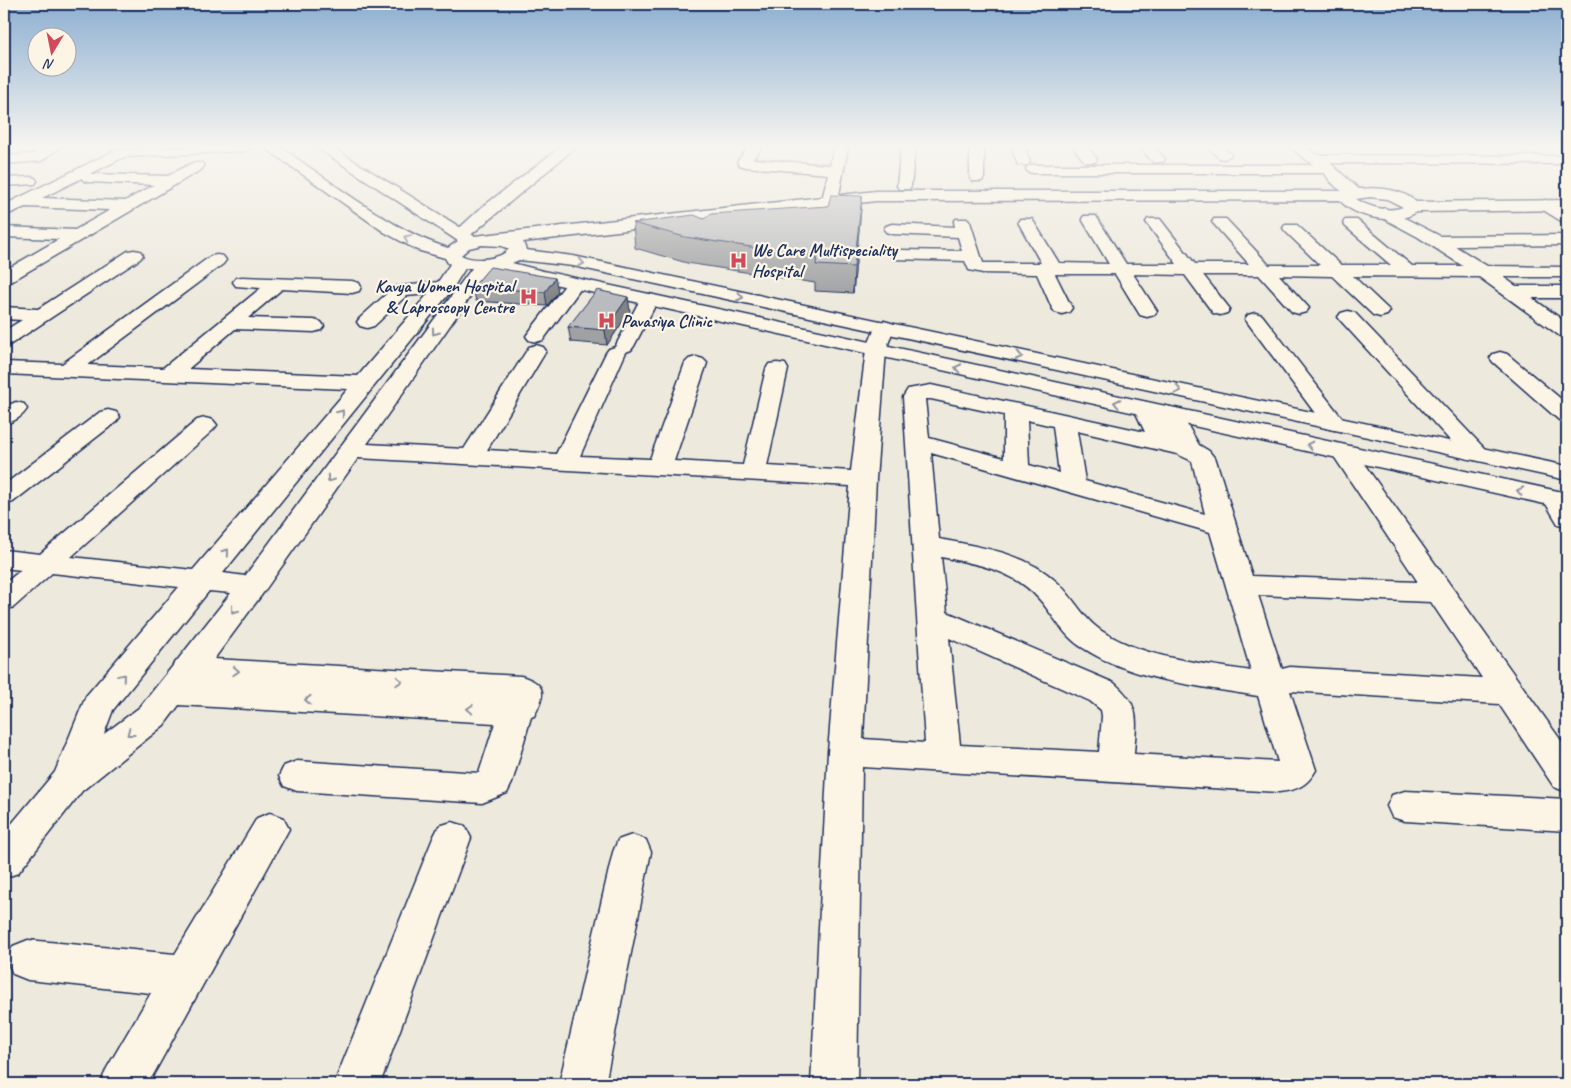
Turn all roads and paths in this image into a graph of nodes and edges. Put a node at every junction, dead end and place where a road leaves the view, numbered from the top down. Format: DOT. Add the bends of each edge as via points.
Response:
graph roads {
  1 [pos="30,198"];
  2 [pos="142,198"];
  3 [pos="345,198"];
  4 [pos="402,198"];
  5 [pos="504,198"];
  6 [pos="527,198"];
  7 [pos="863,198"];
  8 [pos="1319,198"];
  9 [pos="1353,198"];
  10 [pos="1398,198"];
  11 [pos="830,200"];
  12 [pos="21,202"];
  13 [pos="1567,205"];
  14 [pos="128,206"];
  15 [pos="1545,206"];
  16 [pos="514,209"];
  17 [pos="1411,209"];
  18 [pos="4,211"];
  19 [pos="1385,213"];
  20 [pos="1567,218"];
  21 [pos="1090,219"];
  22 [pos="1026,222"];
  23 [pos="1154,222"];
  24 [pos="1220,222"];
  25 [pos="1351,223"];
  26 [pos="1291,228"];
  27 [pos="892,229"];
  28 [pos="4,232"];
  29 [pos="78,235"];
  30 [pos="1430,237"];
  31 [pos="1567,240"];
  32 [pos="478,247"];
  33 [pos="517,252"];
  34 [pos="900,255"];
  35 [pos="134,256"];
  36 [pos="972,256"];
  37 [pos="217,260"];
  38 [pos="12,267"];
  39 [pos="1048,268"];
  40 [pos="1119,268"];
  41 [pos="1191,269"];
  42 [pos="1264,270"];
  43 [pos="1339,271"];
  44 [pos="1409,272"];
  45 [pos="1484,272"];
  46 [pos="1567,272"];
  47 [pos="4,278"];
  48 [pos="242,282"];
  49 [pos="277,284"];
  50 [pos="575,284"];
  51 [pos="352,287"];
  52 [pos="444,287"];
  53 [pos="1512,292"];
  54 [pos="1567,292"];
  55 [pos="649,300"];
  56 [pos="1062,308"];
  57 [pos="1300,308"];
  58 [pos="1220,309"];
  59 [pos="1147,311"];
  60 [pos="1380,311"];
  61 [pos="4,313"];
  62 [pos="43,314"];
  63 [pos="1348,316"];
  64 [pos="1255,319"];
  65 [pos="367,322"];
  66 [pos="230,323"];
  67 [pos="314,326"];
  68 [pos="1566,331"];
  69 [pos="880,338"];
  70 [pos="4,340"];
  71 [pos="1500,358"];
  72 [pos="696,363"];
  73 [pos="4,368"];
  74 [pos="776,369"];
  75 [pos="68,370"];
  76 [pos="168,375"];
  77 [pos="365,384"];
  78 [pos="1145,409"];
  79 [pos="1015,410"];
  80 [pos="1170,414"];
  81 [pos="1567,414"];
  82 [pos="108,417"];
  83 [pos="1064,421"];
  84 [pos="1334,423"];
  85 [pos="204,425"];
  86 [pos="918,442"];
  87 [pos="1162,443"];
  88 [pos="351,450"];
  89 [pos="1190,450"];
  90 [pos="1343,452"];
  91 [pos="1475,453"];
  92 [pos="471,457"];
  93 [pos="565,462"];
  94 [pos="659,468"];
  95 [pos="1017,470"];
  96 [pos="753,473"];
  97 [pos="1567,473"];
  98 [pos="863,480"];
  99 [pos="1073,485"];
  100 [pos="4,497"];
  101 [pos="1564,506"];
  102 [pos="1222,528"];
  103 [pos="926,546"];
  104 [pos="4,558"];
  105 [pos="46,563"];
  106 [pos="203,580"];
  107 [pos="1255,585"];
  108 [pos="252,586"];
  109 [pos="1440,593"];
  110 [pos="4,600"];
  111 [pos="932,618"];
  112 [pos="179,680"];
  113 [pos="1280,683"];
  114 [pos="1508,692"];
  115 [pos="845,752"];
  116 [pos="944,758"];
  117 [pos="1116,768"];
  118 [pos="297,776"];
  119 [pos="1567,777"];
  120 [pos="69,781"];
  121 [pos="1405,806"];
  122 [pos="1567,815"];
  123 [pos="270,828"];
  124 [pos="452,838"];
  125 [pos="632,852"];
  126 [pos="4,861"];
  127 [pos="28,960"];
  128 [pos="185,976"];
  129 [pos="123,1084"];
  130 [pos="357,1084"];
  131 [pos="582,1084"];
  132 [pos="834,1084"];
  1 -- 12 [label="street"];
  2 -- 14 [label="street"];
  32 -- 3 [label="street, one-way" via="423,246 390,229"];
  4 -- 32 [label="street"];
  5 -- 32 [label="street" via="477,218"];
  6 -- 16 [label="street"];
  7 -- 11 [label="street"];
  8 -- 9 [label="street"];
  9 -- 19 [label="street"];
  9 -- 33 [label="street" via="908,203"];
  10 -- 17 [label="street"];
  11 -- 32 [label="street"];
  12 -- 14 [label="street"];
  12 -- 18 [label="street"];
  13 -- 15 [label="street"];
  14 -- 29 [label="street"];
  15 -- 17 [label="street"];
  15 -- 20 [label="street"];
  17 -- 19 [label="street"];
  17 -- 30 [label="street"];
  19 -- 30 [label="street"];
  21 -- 40 [label="street"];
  22 -- 39 [label="street"];
  23 -- 41 [label="street"];
  24 -- 42 [label="street"];
  25 -- 44 [label="street"];
  26 -- 43 [label="street"];
  27 -- 36 [label="street" via="963,227"];
  28 -- 29 [label="street"];
  29 -- 38 [label="street"];
  30 -- 31 [label="street"];
  30 -- 45 [label="street"];
  32 -- 33 [label="street" via="507,259"];
  32 -- 33 [label="street" via="513,243"];
  32 -- 50 [label="street"];
  32 -- 52 [label="street"];
  32 -- 88 [label="street, one-way"];
  33 -- 69 [label="street, one-way" via="573,261"];
  34 -- 36 [label="street"];
  35 -- 62 [label="street"];
  36 -- 39 [label="street" via="978,268"];
  37 -- 75 [label="street"];
  38 -- 47 [label="street"];
  39 -- 40 [label="street"];
  39 -- 56 [label="street"];
  40 -- 41 [label="street"];
  40 -- 59 [label="street"];
  41 -- 42 [label="street"];
  41 -- 58 [label="street"];
  42 -- 43 [label="street"];
  42 -- 57 [label="street"];
  43 -- 44 [label="street"];
  43 -- 60 [label="street"];
  44 -- 45 [label="street"];
  45 -- 46 [label="street"];
  45 -- 53 [label="street"];
  48 -- 49 [label="street"];
  49 -- 51 [label="street"];
  49 -- 66 [label="street"];
  50 -- 55 [label="street"];
  50 -- 92 [label="street" via="536,344"];
  52 -- 65 [label="street" via="401,291"];
  52 -- 77 [label="street"];
  53 -- 54 [label="street"];
  53 -- 68 [label="street"];
  55 -- 69 [label="street"];
  55 -- 93 [label="street" via="620,350"];
  61 -- 62 [label="street"];
  62 -- 70 [label="street"];
  63 -- 91 [label="street"];
  64 -- 84 [label="street"];
  66 -- 67 [label="street"];
  66 -- 76 [label="street"];
  78 -- 69 [label="street, one-way"];
  69 -- 84 [label="street, one-way"];
  69 -- 98 [label="street"];
  71 -- 81 [label="street"];
  72 -- 94 [label="street"];
  73 -- 75 [label="street"];
  74 -- 96 [label="street"];
  75 -- 76 [label="street"];
  76 -- 77 [label="street"];
  106 -- 77 [label="street, one-way"];
  78 -- 80 [label="street"];
  78 -- 87 [label="street"];
  79 -- 83 [label="street"];
  79 -- 86 [label="street" via="921,392 914,397"];
  79 -- 95 [label="street"];
  80 -- 89 [label="street"];
  90 -- 80 [label="street, one-way"];
  82 -- 100 [label="street"];
  83 -- 87 [label="street"];
  83 -- 99 [label="street"];
  84 -- 91 [label="street"];
  85 -- 105 [label="street"];
  86 -- 95 [label="street"];
  86 -- 103 [label="street"];
  87 -- 89 [label="street"];
  88 -- 92 [label="street"];
  88 -- 108 [label="street, one-way"];
  89 -- 102 [label="street" via="1204,460"];
  101 -- 90 [label="street, one-way"];
  90 -- 109 [label="street"];
  91 -- 97 [label="street"];
  92 -- 93 [label="street"];
  93 -- 94 [label="street"];
  94 -- 96 [label="street"];
  95 -- 99 [label="street"];
  96 -- 98 [label="street"];
  98 -- 115 [label="street"];
  99 -- 102 [label="street"];
  102 -- 113 [label="street"];
  103 -- 111 [label="street"];
  103 -- 113 [label="street" via="1021,568 1049,591 1081,631 1095,642 1132,658 1172,668"];
  104 -- 105 [label="street"];
  105 -- 106 [label="street"];
  105 -- 110 [label="street"];
  106 -- 108 [label="street"];
  120 -- 106 [label="street, one-way" via="98,705"];
  107 -- 109 [label="street"];
  108 -- 112 [label="street, one-way"];
  109 -- 114 [label="street"];
  111 -- 116 [label="street"];
  111 -- 117 [label="street" via="1102,692 1116,704 1119,716"];
  112 -- 118 [label="street" via="520,688 526,691 522,707 516,710 494,783 490,786"];
  112 -- 120 [label="street, one-way" via="152,716"];
  113 -- 114 [label="street"];
  113 -- 117 [label="street" via="1298,770 1291,776"];
  114 -- 119 [label="street"];
  115 -- 116 [label="street"];
  115 -- 132 [label="street"];
  116 -- 117 [label="street"];
  120 -- 126 [label="street"];
  121 -- 122 [label="street"];
  123 -- 128 [label="street"];
  124 -- 130 [label="street"];
  125 -- 131 [label="street"];
  127 -- 128 [label="street"];
  128 -- 129 [label="street"];
}
